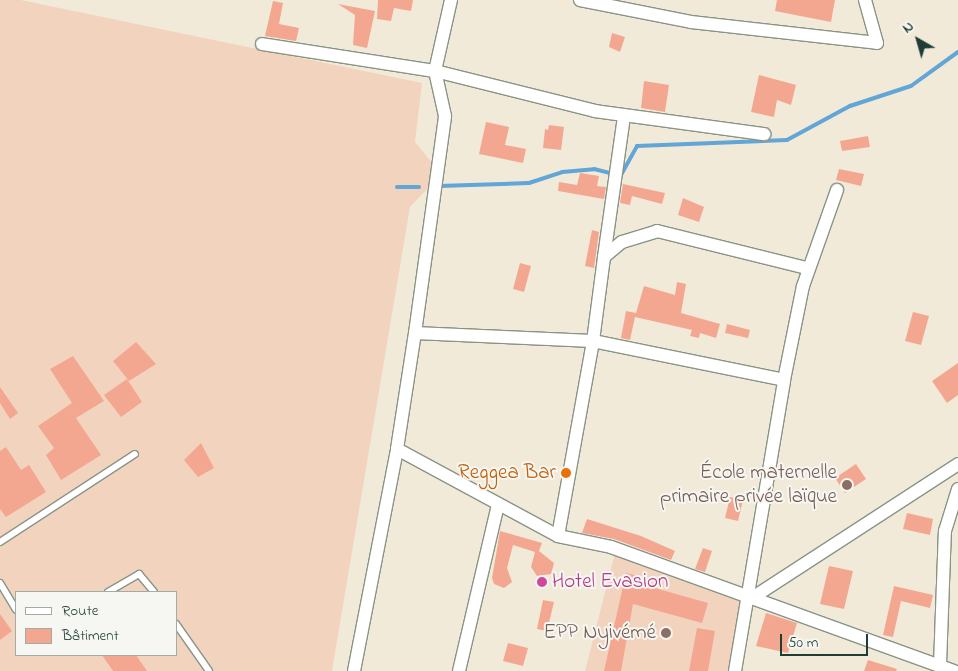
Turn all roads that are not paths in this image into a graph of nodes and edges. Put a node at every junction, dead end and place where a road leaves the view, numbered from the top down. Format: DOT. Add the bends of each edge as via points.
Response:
graph roads {
  1 [pos="451,0"];
  2 [pos="580,0"];
  3 [pos="865,0"];
  4 [pos="262,44"];
  5 [pos="435,71"];
  6 [pos="624,116"];
  7 [pos="764,134"];
  8 [pos="837,190"];
  9 [pos="604,257"];
  10 [pos="807,268"];
  11 [pos="415,333"];
  12 [pos="593,341"];
  13 [pos="784,380"];
  14 [pos="397,449"];
  15 [pos="135,454"];
  16 [pos="958,464"];
  17 [pos="958,489"];
  18 [pos="498,505"];
  19 [pos="558,536"];
  20 [pos="0,542"];
  21 [pos="0,583"];
  22 [pos="110,591"];
  23 [pos="153,591"];
  24 [pos="750,597"];
  25 [pos="15,608"];
  26 [pos="178,627"];
  27 [pos="940,665"];
  28 [pos="209,671"];
  29 [pos="354,671"];
  30 [pos="459,671"];
  31 [pos="735,671"];
  32 [pos="954,671"];
  1 -- 5 [label="street"];
  2 -- 3 [label="street" via="691,22 877,43"];
  4 -- 5 [label="street"];
  5 -- 6 [label="street"];
  5 -- 11 [label="street" via="445,116"];
  6 -- 7 [label="street"];
  6 -- 9 [label="street"];
  8 -- 10 [label="street"];
  9 -- 10 [label="street" via="622,242 657,231"];
  9 -- 12 [label="street"];
  10 -- 13 [label="street"];
  11 -- 12 [label="street"];
  11 -- 14 [label="street"];
  12 -- 13 [label="street"];
  12 -- 19 [label="street"];
  13 -- 24 [label="street"];
  14 -- 18 [label="street"];
  14 -- 29 [label="street"];
  15 -- 20 [label="lane"];
  16 -- 24 [label="street"];
  17 -- 27 [label="street" via="944,531"];
  18 -- 19 [label="street"];
  18 -- 30 [label="street"];
  19 -- 24 [label="street" via="611,548"];
  21 -- 25 [label="lane"];
  22 -- 23 [label="lane" via="139,574"];
  24 -- 27 [label="street"];
  24 -- 31 [label="street"];
  26 -- 28 [label="lane"];
  27 -- 32 [label="street"];
}
